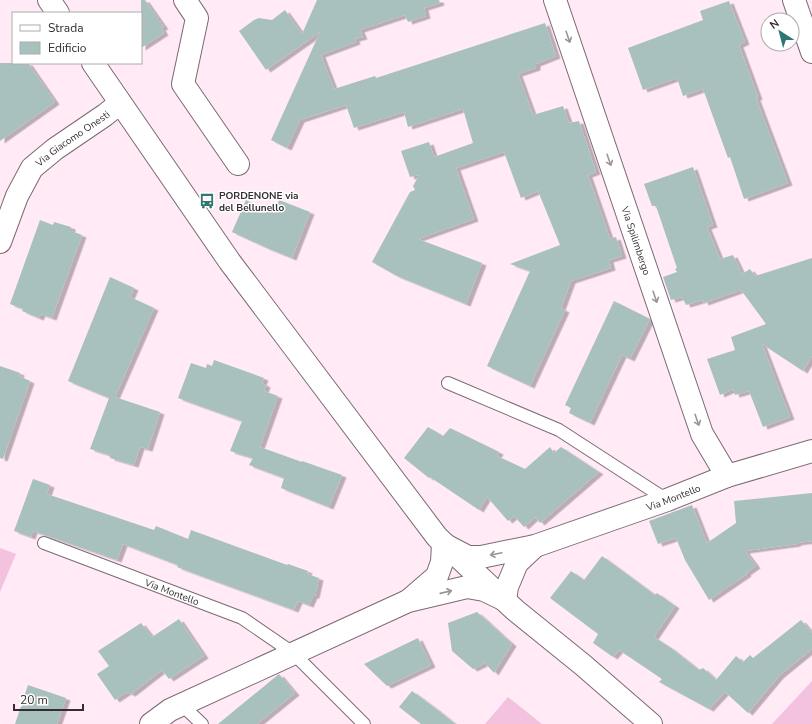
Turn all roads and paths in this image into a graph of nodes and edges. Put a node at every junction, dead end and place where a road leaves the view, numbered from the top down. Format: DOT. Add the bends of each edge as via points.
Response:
graph roads {
  1 [pos="49,0"];
  2 [pos="185,0"];
  3 [pos="555,0"];
  4 [pos="794,0"];
  5 [pos="57,12"];
  6 [pos="812,52"];
  7 [pos="94,64"];
  8 [pos="120,103"];
  9 [pos="238,164"];
  10 [pos="0,242"];
  11 [pos="448,383"];
  12 [pos="812,451"];
  13 [pos="727,476"];
  14 [pos="666,500"];
  15 [pos="44,543"];
  16 [pos="442,544"];
  17 [pos="535,546"];
  18 [pos="505,600"];
  19 [pos="408,601"];
  20 [pos="293,653"];
  21 [pos="182,705"];
  22 [pos="151,724"];
  23 [pos="202,724"];
  24 [pos="364,724"];
  25 [pos="651,724"];
  1 -- 5 [label="street"];
  2 -- 9 [label="street" via="197,18 183,84"];
  3 -- 13 [label="street, Via Spilimbergo, one-way" via="702,434"];
  4 -- 6 [label="street"];
  7 -- 8 [label="street"];
  8 -- 10 [label="street, Via Giacomo Onesti" via="32,168 17,196"];
  8 -- 16 [label="street" via="235,268"];
  11 -- 14 [label="lane" via="559,430"];
  12 -- 13 [label="street, Via Montello"];
  13 -- 14 [label="street, Via Montello"];
  14 -- 17 [label="street, Via Montello"];
  15 -- 20 [label="lane, Via Montello" via="242,618"];
  17 -- 16 [label="street, Via Montello, one-way" via="481,557 468,557"];
  16 -- 18 [label="street"];
  16 -- 19 [label="street" via="442,562 437,576"];
  17 -- 18 [label="street" via="517,563 507,587"];
  19 -- 18 [label="street, one-way" via="467,587 484,590"];
  18 -- 25 [label="street"];
  19 -- 20 [label="street"];
  20 -- 21 [label="street"];
  20 -- 24 [label="lane, Via Montello"];
  21 -- 22 [label="street" via="170,710"];
  21 -- 23 [label="lane"];
}
